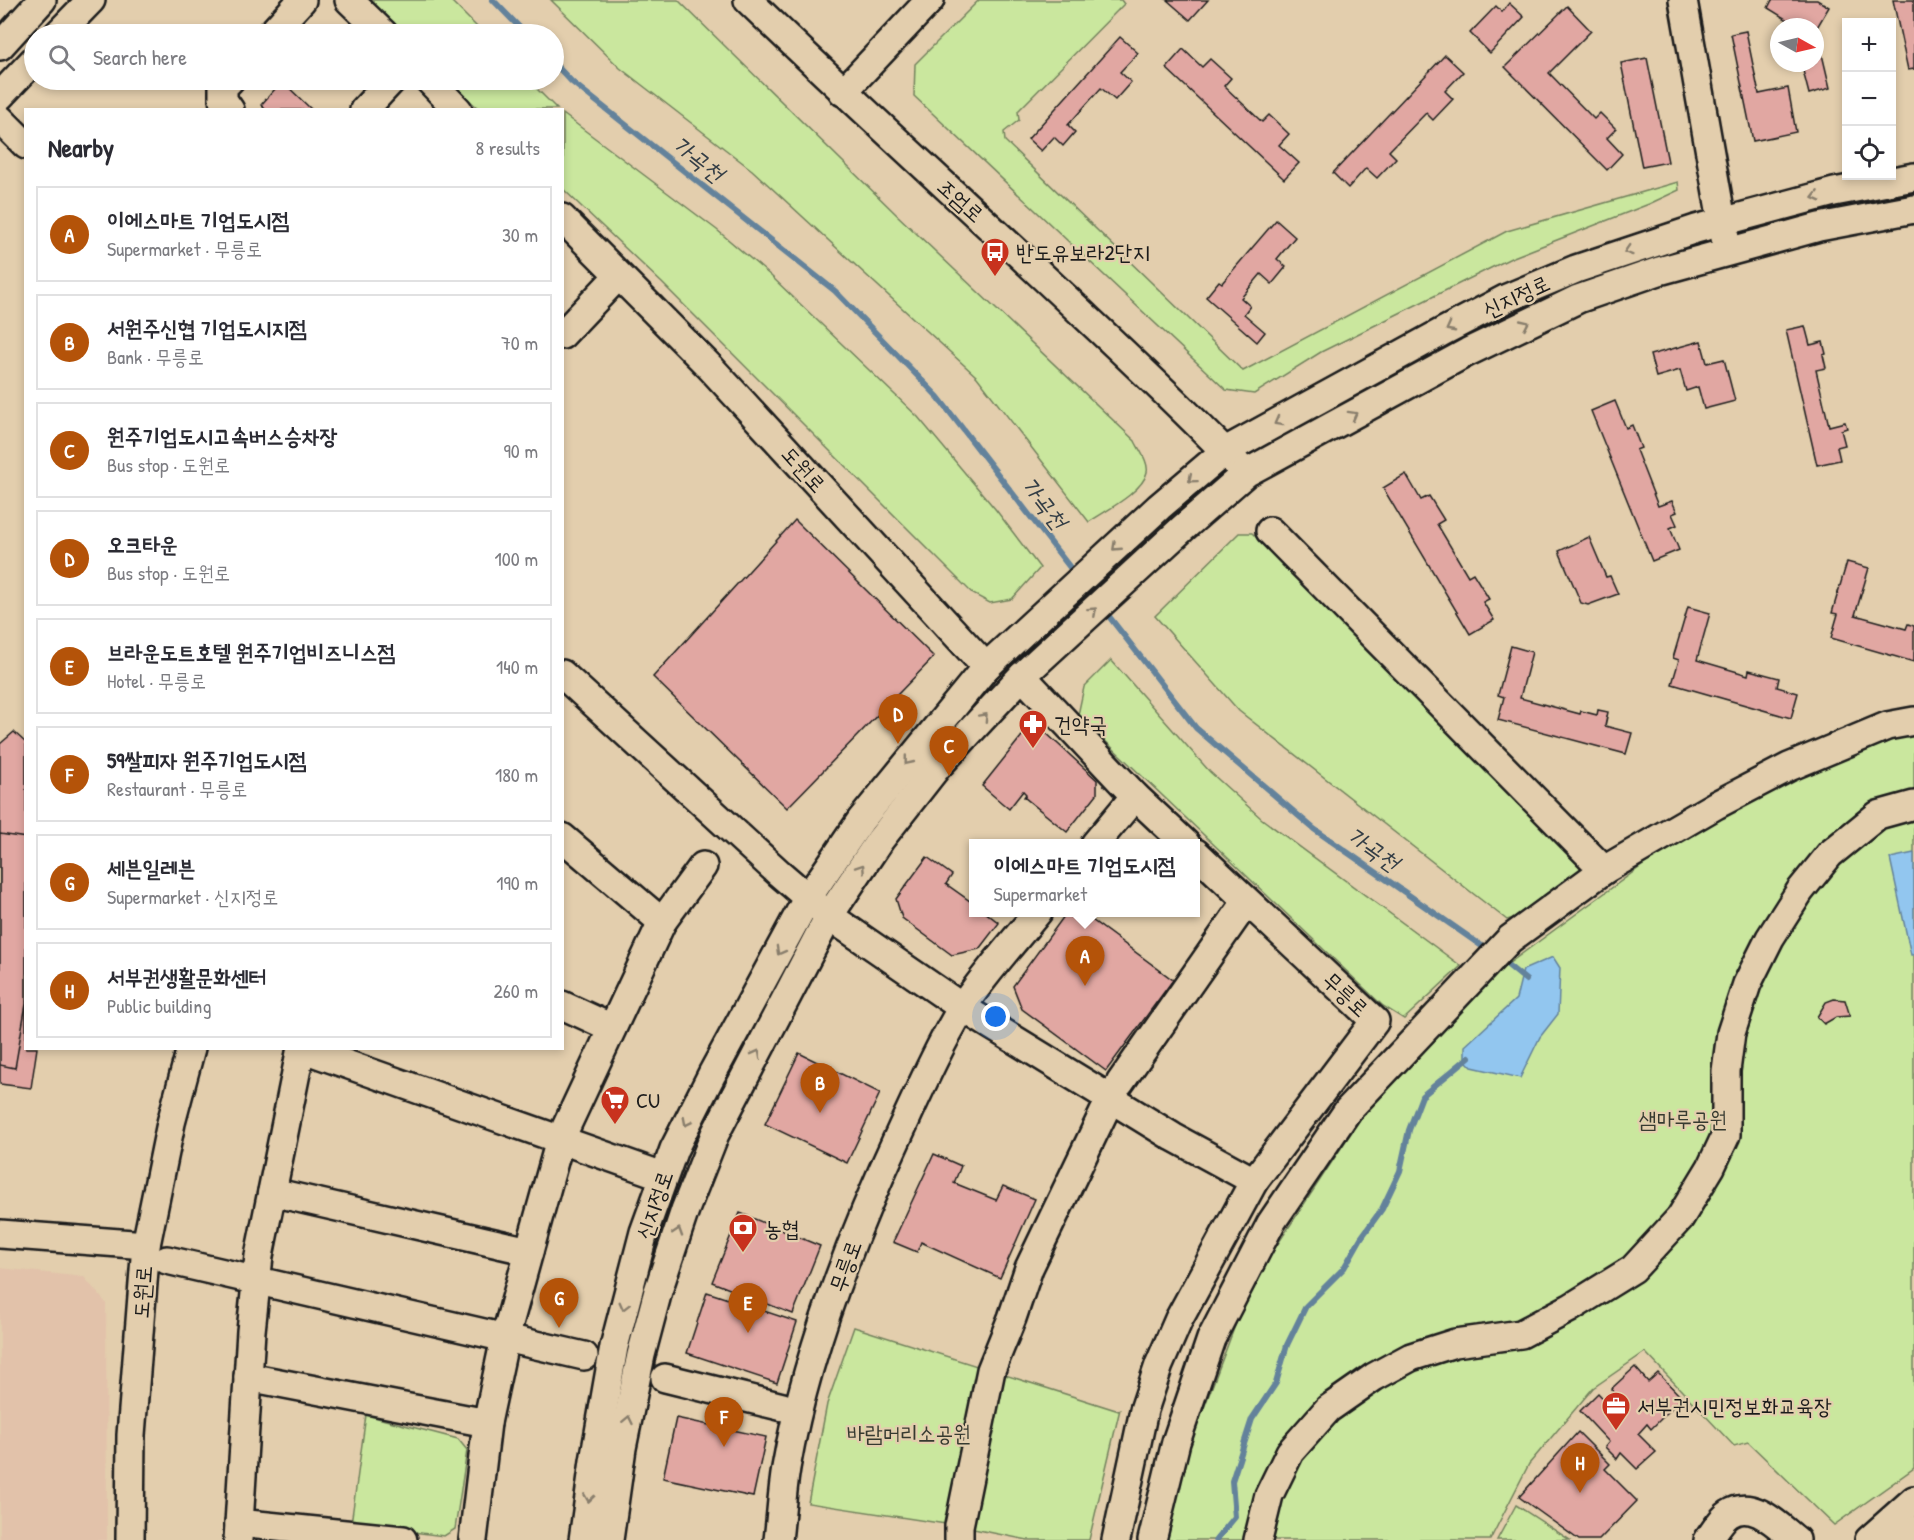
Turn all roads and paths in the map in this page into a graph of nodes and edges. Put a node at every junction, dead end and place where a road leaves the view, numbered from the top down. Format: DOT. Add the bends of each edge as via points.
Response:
graph roads {
  1 [pos="42,0"];
  2 [pos="91,0"];
  3 [pos="302,0"];
  4 [pos="349,0"];
  5 [pos="748,0"];
  6 [pos="930,0"];
  7 [pos="1683,0"];
  8 [pos="68,24"];
  9 [pos="280,24"];
  10 [pos="374,24"];
  11 [pos="0,46"];
  12 [pos="24,71"];
  13 [pos="223,90"];
  14 [pos="383,90"];
  15 [pos="439,90"];
  16 [pos="843,92"];
  17 [pos="0,96"];
  18 [pos="229,108"];
  19 [pos="366,108"];
  20 [pos="456,108"];
  21 [pos="0,119"];
  22 [pos="24,143"];
  23 [pos="1914,177"];
  24 [pos="1914,208"];
  25 [pos="564,220"];
  26 [pos="1721,221"];
  27 [pos="1729,253"];
  28 [pos="618,276"];
  29 [pos="564,333"];
  30 [pos="1225,451"];
  31 [pos="1246,474"];
  32 [pos="1270,531"];
  33 [pos="986,667"];
  34 [pos="564,676"];
  35 [pos="1022,676"];
  36 [pos="1914,721"];
  37 [pos="1135,796"];
  38 [pos="1914,806"];
  39 [pos="564,839"];
  40 [pos="1098,839"];
  41 [pos="1182,839"];
  42 [pos="1200,857"];
  43 [pos="703,866"];
  44 [pos="1604,870"];
  45 [pos="807,899"];
  46 [pos="1240,911"];
  47 [pos="829,916"];
  48 [pos="1034,917"];
  49 [pos="662,922"];
  50 [pos="564,1006"];
  51 [pos="963,1008"];
  52 [pos="612,1028"];
  53 [pos="190,1050"];
  54 [pos="301,1050"];
  55 [pos="304,1050"];
  56 [pos="1120,1083"];
  57 [pos="1104,1112"];
  58 [pos="560,1140"];
  59 [pos="663,1176"];
  60 [pos="1254,1181"];
  61 [pos="272,1192"];
  62 [pos="0,1233"];
  63 [pos="529,1251"];
  64 [pos="156,1252"];
  65 [pos="258,1268"];
  66 [pos="507,1330"];
  67 [pos="584,1356"];
  68 [pos="248,1377"];
  69 [pos="665,1378"];
  70 [pos="783,1407"];
  71 [pos="488,1423"];
  72 [pos="1914,1500"];
  73 [pos="1914,1530"];
  74 [pos="239,1532"];
  75 [pos="130,1540"];
  76 [pos="403,1540"];
  77 [pos="473,1540"];
  78 [pos="583,1540"];
  79 [pos="609,1540"];
  80 [pos="778,1540"];
  81 [pos="959,1540"];
  82 [pos="1116,1540"];
  83 [pos="1152,1540"];
  84 [pos="1258,1540"];
  85 [pos="1708,1540"];
  86 [pos="1796,1540"];
  87 [pos="1869,1540"];
  88 [pos="1903,1540"];
  1 -- 11 [label="street"];
  2 -- 8 [label="street"];
  3 -- 9 [label="street"];
  4 -- 10 [label="street"];
  5 -- 16 [label="street, 조엄로"];
  6 -- 16 [label="street"];
  7 -- 26 [label="street"];
  12 -- 17 [label="street"];
  13 -- 18 [label="street"];
  14 -- 19 [label="street"];
  15 -- 20 [label="street"];
  16 -- 30 [label="street, 조엄로"];
  21 -- 22 [label="street"];
  23 -- 26 [label="street, 신지정로, one-way" via="1834,192"];
  24 -- 27 [label="street, 신지정로" via="1819,227"];
  25 -- 28 [label="street, 도원로"];
  26 -- 27 [label="street"];
  26 -- 30 [label="street, 신지정로, one-way" via="1576,269 1507,298"];
  31 -- 27 [label="street, 신지정로, one-way" via="1468,352 1578,299 1659,271"];
  28 -- 29 [label="street"];
  28 -- 33 [label="street, 도원로" via="710,367"];
  30 -- 31 [label="street, 조엄로"];
  30 -- 33 [label="street, 신지정로, one-way"];
  35 -- 31 [label="street, 신지정로, one-way"];
  32 -- 44 [label="street"];
  33 -- 45 [label="street, 신지정로, one-way" via="861,820"];
  34 -- 45 [label="street"];
  35 -- 37 [label="street"];
  47 -- 35 [label="street, 신지정로, one-way" via="880,840 938,766"];
  36 -- 44 [label="street" via="1887,726 1789,767"];
  37 -- 40 [label="street"];
  37 -- 41 [label="street"];
  38 -- 84 [label="street" via="1878,815 1830,854 1770,938 1747,984 1731,1033 1726,1071 1726,1135 1680,1218 1633,1269 1521,1335 1455,1343 1411,1357 1328,1409 1290,1452 1269,1495"];
  39 -- 49 [label="street"];
  42 -- 60 [label="street, 무릉로" via="1375,1021"];
  43 -- 49 [label="street"];
  44 -- 83 [label="street" via="1510,939 1482,967 1348,1110 1271,1223 1211,1339 1176,1442"];
  45 -- 47 [label="street"];
  45 -- 59 [label="street, 신지정로, one-way" via="712,1074"];
  46 -- 56 [label="street"];
  47 -- 51 [label="street"];
  79 -- 47 [label="street, 신지정로, one-way" via="641,1355 685,1210 715,1134"];
  48 -- 51 [label="street, 무릉로"];
  49 -- 52 [label="street"];
  50 -- 52 [label="street"];
  51 -- 60 [label="street" via="1173,1137"];
  51 -- 80 [label="street, 무릉로" via="882,1170 843,1269 800,1406 786,1469"];
  52 -- 58 [label="street"];
  53 -- 64 [label="street, 도원로" via="171,1124"];
  54 -- 61 [label="street"];
  55 -- 58 [label="street"];
  57 -- 81 [label="street" via="1029,1268 991,1370"];
  58 -- 59 [label="street"];
  58 -- 63 [label="street"];
  59 -- 78 [label="street, 신지정로, one-way" via="614,1347"];
  60 -- 82 [label="street, 무릉로" via="1179,1319 1159,1365 1144,1410"];
  61 -- 63 [label="street"];
  61 -- 65 [label="street"];
  62 -- 64 [label="street"];
  63 -- 66 [label="street"];
  64 -- 65 [label="street"];
  64 -- 75 [label="street, 도원로" via="131,1435"];
  65 -- 66 [label="street"];
  65 -- 68 [label="street"];
  66 -- 67 [label="street"];
  66 -- 71 [label="street"];
  68 -- 71 [label="street"];
  68 -- 74 [label="street"];
  69 -- 70 [label="street"];
  71 -- 77 [label="street"];
  72 -- 87 [label="street"];
  73 -- 88 [label="street"];
  74 -- 76 [label="street"];
  85 -- 86 [label="street" via="1730,1514 1746,1509 1759,1512"];
}
